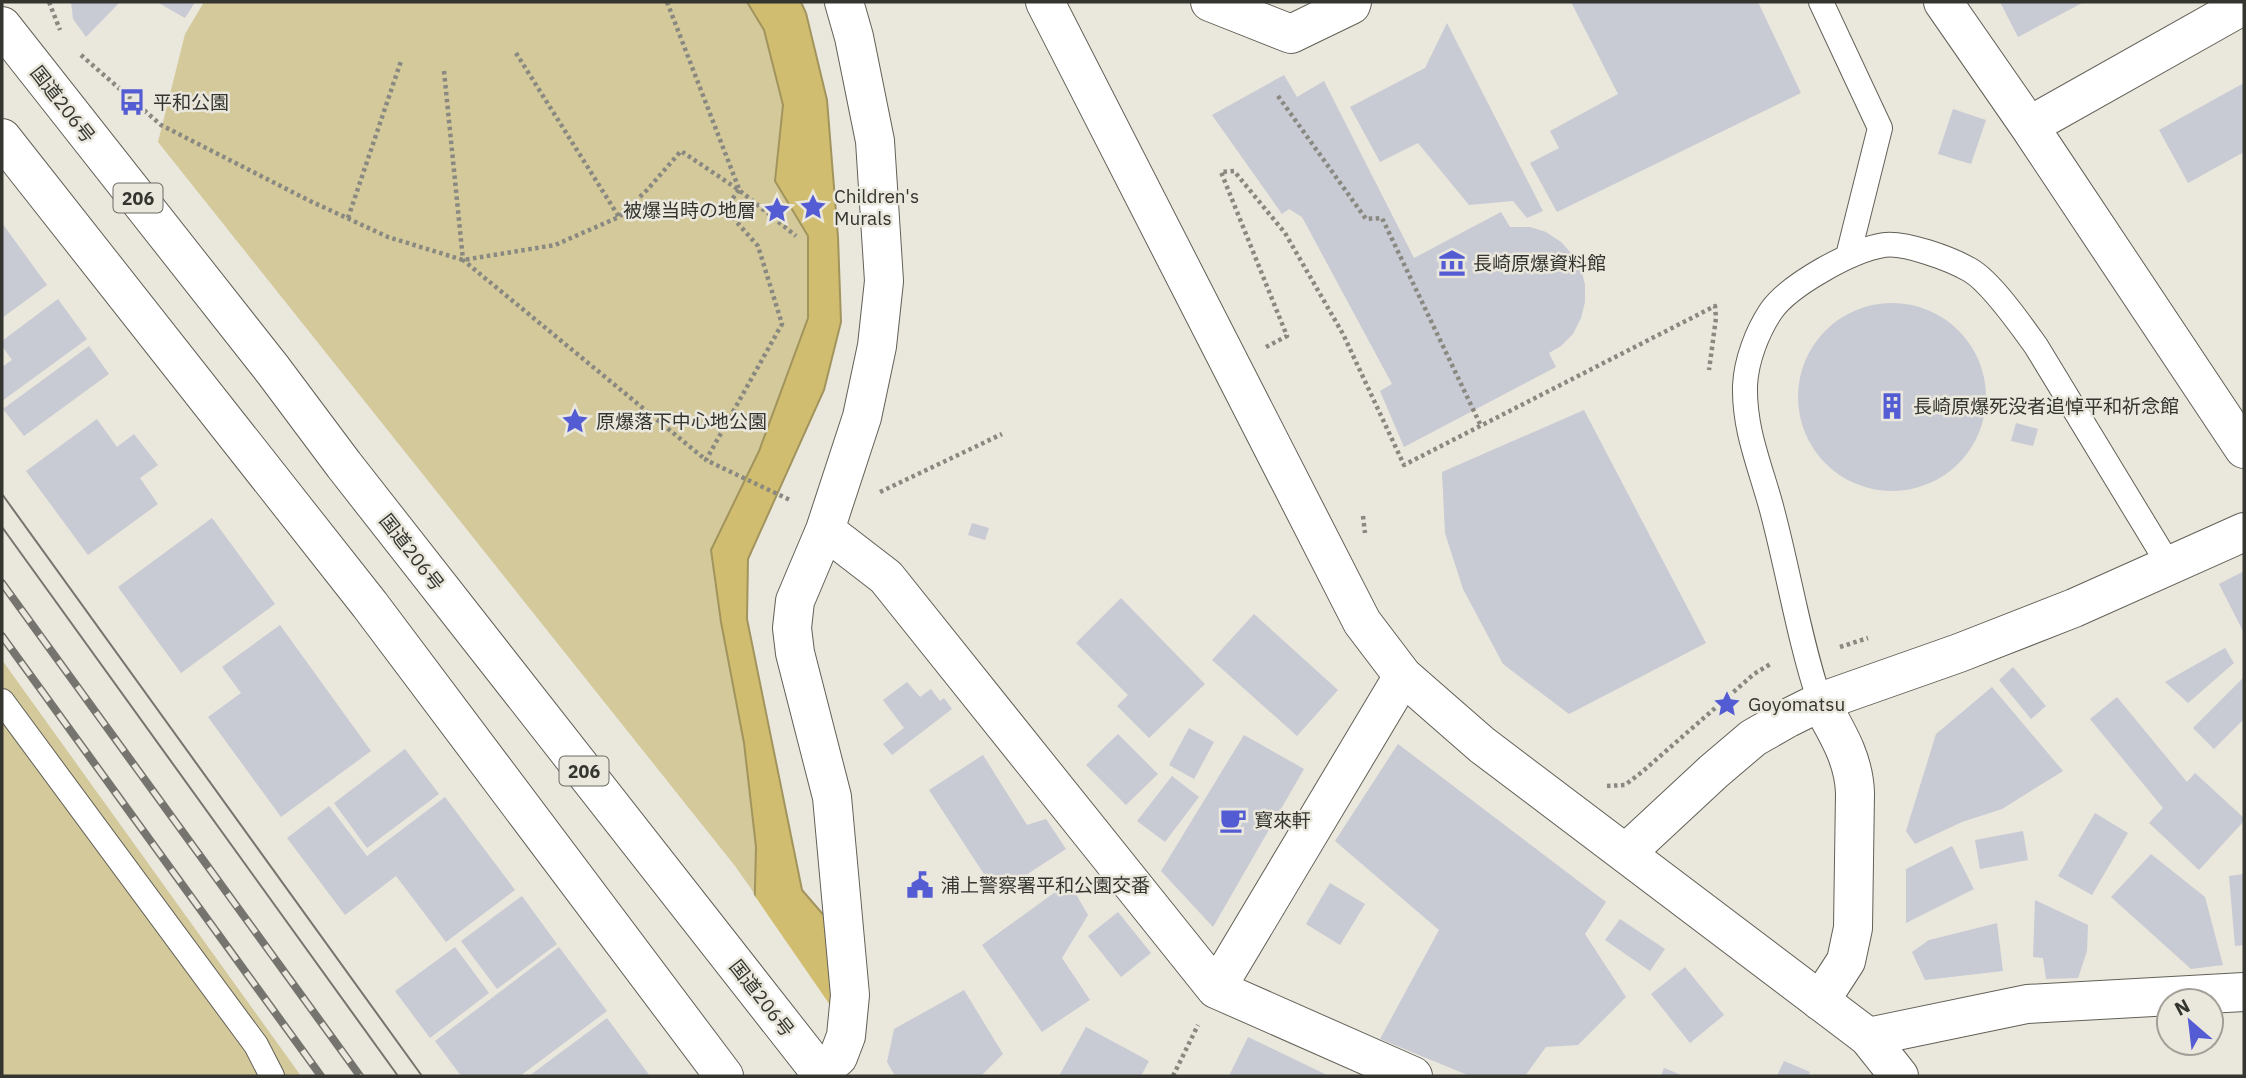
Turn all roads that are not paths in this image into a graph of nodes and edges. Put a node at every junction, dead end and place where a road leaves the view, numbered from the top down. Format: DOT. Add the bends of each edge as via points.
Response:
graph roads {
  1 [pos="844,2"];
  2 [pos="1045,2"];
  3 [pos="1210,2"];
  4 [pos="1352,2"];
  5 [pos="1821,2"];
  6 [pos="1943,2"];
  7 [pos="2244,5"];
  8 [pos="2,26"];
  9 [pos="2029,126"];
  10 [pos="2,138"];
  11 [pos="1848,256"];
  12 [pos="2244,449"];
  13 [pos="817,517"];
  14 [pos="2244,532"];
  15 [pos="2169,565"];
  16 [pos="1403,676"];
  17 [pos="2,701"];
  18 [pos="1804,710"];
  19 [pos="1627,852"];
  20 [pos="1216,989"];
  21 [pos="2244,992"];
  22 [pos="1820,1001"];
  23 [pos="1868,1037"];
  24 [pos="822,1074"];
  25 [pos="272,1076"];
  26 [pos="724,1076"];
  27 [pos="1413,1076"];
  28 [pos="1899,1076"];
  1 -- 13 [label="main road" via="875,141 884,281 862,417"];
  2 -- 16 [label="main road" via="1362,622"];
  3 -- 4 [label="main road" via="1292,34"];
  5 -- 11 [label="lane" via="1880,128"];
  6 -- 9 [label="main road"];
  7 -- 9 [label="main road"];
  8 -- 24 [label="main road, 国道206号 / 206"];
  9 -- 12 [label="main road"];
  10 -- 26 [label="main road" via="370,604"];
  11 -- 15 [label="lane" via="1886,245 1937,254 1973,271 2036,346"];
  11 -- 18 [label="lane" via="1801,284 1771,310 1752,350 1745,383 1746,420 1809,669"];
  13 -- 20 [label="main road" via="886,577"];
  13 -- 24 [label="main road" via="792,628 832,797 850,995 846,1037 838,1056"];
  14 -- 15 [label="main road"];
  15 -- 18 [label="main road" via="2074,608"];
  16 -- 19 [label="main road" via="1482,745"];
  16 -- 20 [label="main road"];
  17 -- 25 [label="lane" via="256,1045"];
  18 -- 19 [label="main road" via="1753,738"];
  18 -- 22 [label="main road" via="1847,751 1854,773 1853,928 1846,961"];
  19 -- 22 [label="main road"];
  20 -- 27 [label="main road"];
  21 -- 23 [label="main road" via="2026,1004"];
  22 -- 23 [label="main road"];
  23 -- 28 [label="main road"];
}
